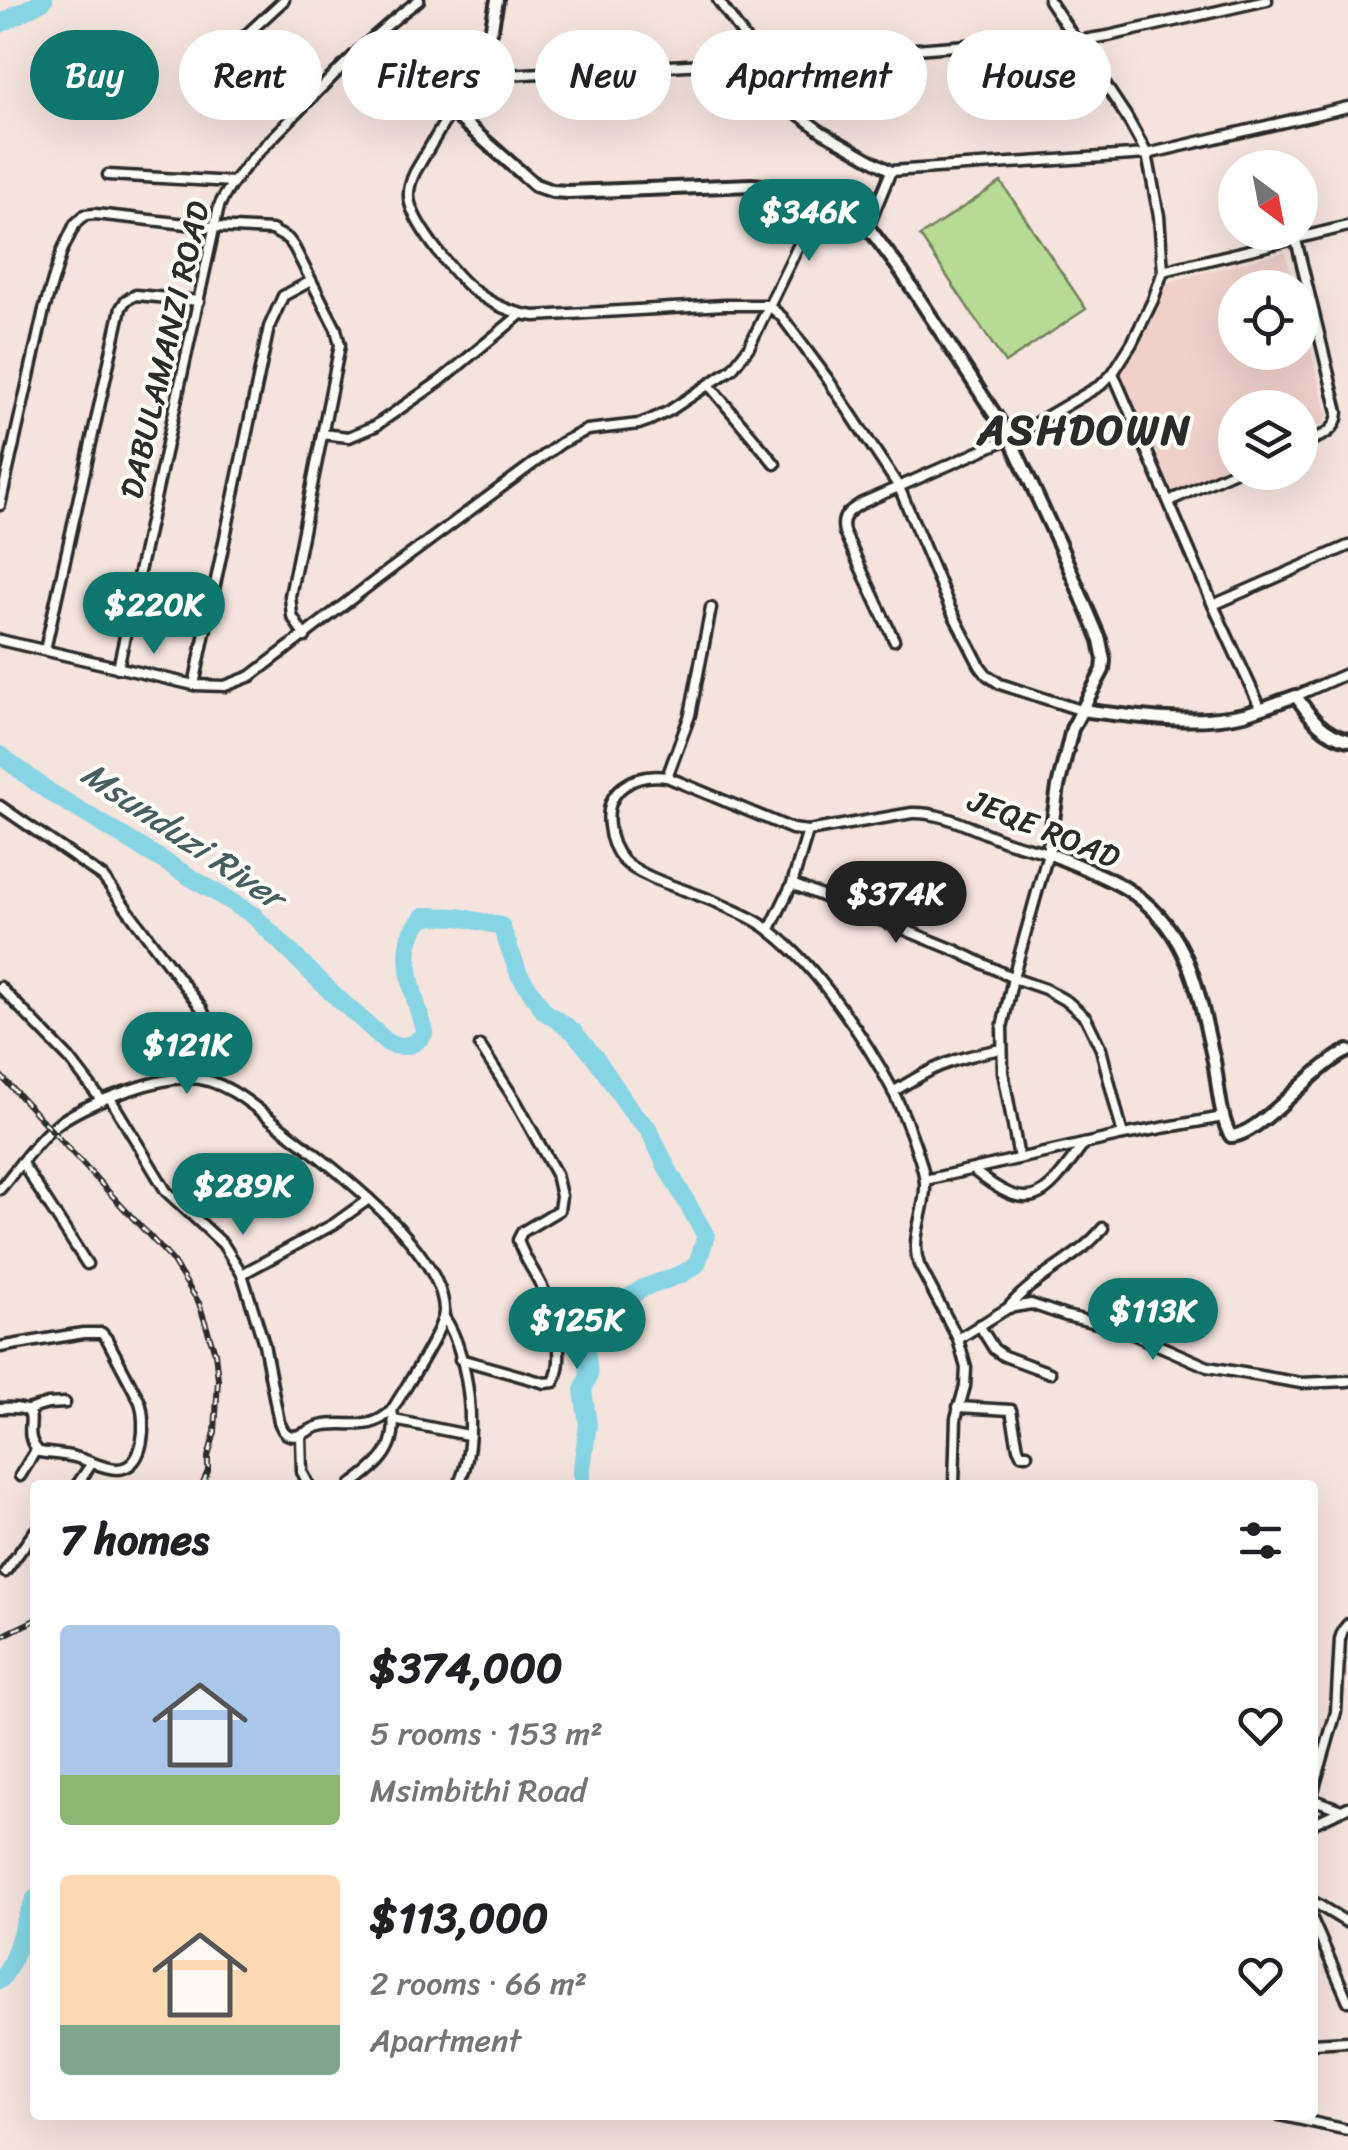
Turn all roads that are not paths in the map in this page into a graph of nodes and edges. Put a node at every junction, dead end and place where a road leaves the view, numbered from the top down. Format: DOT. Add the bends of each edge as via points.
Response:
graph roads {
  1 [pos="284,0"];
  2 [pos="419,0"];
  3 [pos="497,0"];
  4 [pos="718,0"];
  5 [pos="1048,0"];
  6 [pos="1267,0"];
  7 [pos="251,30"];
  8 [pos="490,30"];
  9 [pos="739,30"];
  10 [pos="1070,30"];
  11 [pos="1111,35"];
  12 [pos="691,65"];
  13 [pos="515,75"];
  14 [pos="1111,93"];
  15 [pos="1348,106"];
  16 [pos="446,120"];
  17 [pos="461,120"];
  18 [pos="806,120"];
  19 [pos="1147,154"];
  20 [pos="890,171"];
  21 [pos="108,175"];
  22 [pos="232,182"];
  23 [pos="818,206"];
  24 [pos="1348,226"];
  25 [pos="214,227"];
  26 [pos="868,227"];
  27 [pos="1318,234"];
  28 [pos="1253,250"];
  29 [pos="1298,250"];
  30 [pos="1163,271"];
  31 [pos="311,281"];
  32 [pos="199,301"];
  33 [pos="768,305"];
  34 [pos="521,314"];
  35 [pos="1113,373"];
  36 [pos="708,385"];
  37 [pos="322,434"];
  38 [pos="1318,436"];
  39 [pos="1010,438"];
  40 [pos="775,464"];
  41 [pos="1218,478"];
  42 [pos="899,488"];
  43 [pos="1169,500"];
  44 [pos="0,505"];
  45 [pos="1348,546"];
  46 [pos="1213,605"];
  47 [pos="711,608"];
  48 [pos="305,637"];
  49 [pos="0,640"];
  50 [pos="894,640"];
  51 [pos="45,650"];
  52 [pos="118,668"];
  53 [pos="1348,673"];
  54 [pos="194,685"];
  55 [pos="1296,696"];
  56 [pos="1261,709"];
  57 [pos="1080,710"];
  58 [pos="1348,740"];
  59 [pos="668,777"];
  60 [pos="0,806"];
  61 [pos="808,831"];
  62 [pos="1048,852"];
  63 [pos="792,884"];
  64 [pos="770,930"];
  65 [pos="1013,978"];
  66 [pos="0,987"];
  67 [pos="480,1046"];
  68 [pos="1002,1049"];
  69 [pos="1348,1051"];
  70 [pos="195,1078"];
  71 [pos="893,1092"];
  72 [pos="106,1100"];
  73 [pos="1223,1117"];
  74 [pos="1123,1135"];
  75 [pos="1084,1144"];
  76 [pos="1020,1158"];
  77 [pos="22,1163"];
  78 [pos="972,1170"];
  79 [pos="925,1180"];
  80 [pos="0,1189"];
  81 [pos="369,1198"];
  82 [pos="1104,1228"];
  83 [pos="87,1264"];
  84 [pos="242,1274"];
  85 [pos="1008,1308"];
  86 [pos="444,1317"];
  87 [pos="979,1325"];
  88 [pos="958,1338"];
  89 [pos="0,1347"];
  90 [pos="460,1359"];
  91 [pos="1050,1374"];
  92 [pos="1348,1380"];
  93 [pos="64,1403"];
  94 [pos="958,1407"];
  95 [pos="0,1408"];
  96 [pos="27,1410"];
  97 [pos="393,1415"];
  98 [pos="300,1436"];
  99 [pos="468,1436"];
  100 [pos="36,1450"];
  101 [pos="1027,1454"];
  102 [pos="92,1463"];
  103 [pos="20,1476"];
  104 [pos="81,1480"];
  105 [pos="306,1480"];
  106 [pos="357,1480"];
  107 [pos="460,1480"];
  108 [pos="954,1480"];
  109 [pos="30,1539"];
  110 [pos="5,1572"];
  111 [pos="1348,1624"];
  112 [pos="1318,1776"];
  113 [pos="1318,1799"];
  114 [pos="1344,1808"];
  115 [pos="1318,1821"];
  116 [pos="1318,1904"];
  117 [pos="1348,1922"];
  118 [pos="1318,1933"];
  119 [pos="1348,2001"];
  120 [pos="1348,2041"];
  121 [pos="1318,2043"];
  122 [pos="1302,2120"];
  123 [pos="1348,2130"];
  1 -- 7 [label="street"];
  2 -- 22 [label="street, DABULAMANZI ROAD" via="355,52"];
  3 -- 8 [label="street"];
  4 -- 9 [label="street"];
  5 -- 10 [label="street"];
  6 -- 11 [label="street"];
  12 -- 13 [label="street"];
  14 -- 19 [label="street"];
  15 -- 19 [label="street"];
  16 -- 34 [label="street" via="415,172 408,198 458,276 479,295"];
  17 -- 23 [label="street" via="526,178 552,191 772,187"];
  18 -- 20 [label="street"];
  19 -- 20 [label="street"];
  19 -- 30 [label="street"];
  20 -- 26 [label="street"];
  21 -- 22 [label="street"];
  22 -- 25 [label="street, DABULAMANZI ROAD"];
  23 -- 26 [label="street"];
  23 -- 33 [label="street"];
  24 -- 27 [label="street"];
  25 -- 31 [label="street" via="282,234"];
  25 -- 32 [label="street, DABULAMANZI ROAD"];
  25 -- 44 [label="street" via="95,214 75,224 44,310"];
  26 -- 39 [label="street"];
  28 -- 30 [label="street"];
  29 -- 38 [label="street" via="1338,412 1330,431"];
  30 -- 35 [label="street"];
  31 -- 37 [label="street" via="340,345"];
  31 -- 54 [label="street" via="282,296 270,327"];
  32 -- 51 [label="street" via="136,295 121,308"];
  32 -- 52 [label="street, DABULAMANZI ROAD"];
  33 -- 34 [label="street"];
  33 -- 36 [label="street" via="744,357"];
  33 -- 42 [label="street" via="827,378"];
  34 -- 37 [label="street" via="375,426 349,437"];
  35 -- 39 [label="street"];
  35 -- 43 [label="street"];
  36 -- 40 [label="street"];
  36 -- 48 [label="street" via="650,420 586,430 561,443"];
  37 -- 48 [label="street" via="290,596"];
  39 -- 42 [label="street"];
  39 -- 57 [label="street" via="1104,653 1099,681"];
  41 -- 43 [label="street"];
  42 -- 50 [label="street" via="851,509 842,523"];
  42 -- 57 [label="street" via="980,666 1000,684"];
  43 -- 46 [label="street"];
  45 -- 46 [label="street"];
  46 -- 56 [label="street"];
  47 -- 59 [label="street" via="690,714"];
  48 -- 54 [label="street" via="239,682"];
  49 -- 51 [label="street"];
  51 -- 52 [label="street"];
  52 -- 54 [label="street"];
  53 -- 55 [label="street"];
  55 -- 56 [label="street"];
  55 -- 58 [label="street" via="1319,726"];
  56 -- 57 [label="street" via="1181,718"];
  57 -- 62 [label="street"];
  59 -- 61 [label="street"];
  59 -- 64 [label="street" via="626,784 612,798 610,834 623,860"];
  60 -- 70 [label="street" via="103,877 202,1010 208,1032"];
  61 -- 62 [label="street, JEQE ROAD" via="928,813"];
  61 -- 63 [label="street"];
  62 -- 65 [label="street"];
  62 -- 73 [label="street, JEQE ROAD" via="1130,891 1173,932 1197,992"];
  63 -- 64 [label="street"];
  63 -- 65 [label="street"];
  64 -- 71 [label="street" via="838,1005"];
  65 -- 68 [label="street"];
  65 -- 74 [label="street" via="1058,996 1086,1018 1107,1066"];
  66 -- 72 [label="street"];
  67 -- 90 [label="street" via="558,1180 559,1210 518,1237 550,1308 558,1372 546,1383"];
  68 -- 71 [label="street" via="931,1068"];
  68 -- 76 [label="street"];
  69 -- 73 [label="street" via="1241,1135 1230,1134"];
  70 -- 72 [label="street"];
  70 -- 81 [label="street" via="234,1093"];
  71 -- 79 [label="street"];
  72 -- 77 [label="street" via="51,1129"];
  72 -- 84 [label="street" via="166,1191 223,1244"];
  73 -- 74 [label="street"];
  74 -- 75 [label="street"];
  75 -- 76 [label="street"];
  75 -- 78 [label="street" via="1051,1186 1031,1196 1001,1192"];
  76 -- 78 [label="street"];
  77 -- 80 [label="street"];
  77 -- 83 [label="street"];
  78 -- 79 [label="street"];
  79 -- 88 [label="street" via="915,1252"];
  81 -- 84 [label="street"];
  81 -- 86 [label="street" via="427,1264"];
  82 -- 85 [label="street"];
  84 -- 98 [label="street" via="279,1422 286,1434"];
  85 -- 87 [label="street"];
  85 -- 92 [label="street" via="1031,1304 1110,1325 1230,1372 1301,1383"];
  86 -- 90 [label="street"];
  86 -- 97 [label="street"];
  87 -- 88 [label="street"];
  87 -- 91 [label="street" via="1004,1356"];
  88 -- 94 [label="street" via="966,1368"];
  89 -- 102 [label="street" via="92,1332 108,1339 144,1412 144,1435 127,1466"];
  90 -- 99 [label="street" via="470,1397"];
  93 -- 96 [label="street"];
  94 -- 101 [label="street" via="1011,1410 1018,1448"];
  94 -- 108 [label="street"];
  95 -- 96 [label="street"];
  96 -- 100 [label="street"];
  97 -- 98 [label="street" via="368,1424 328,1424"];
  97 -- 99 [label="street"];
  97 -- 106 [label="street" via="394,1435 384,1457"];
  98 -- 105 [label="street"];
  99 -- 107 [label="street"];
  100 -- 102 [label="street"];
  100 -- 103 [label="street"];
  102 -- 104 [label="street"];
  109 -- 110 [label="street"];
  111 -- 112 [label="street" via="1340,1640 1336,1712"];
  113 -- 114 [label="street"];
  114 -- 115 [label="street"];
  116 -- 117 [label="street"];
  118 -- 119 [label="street"];
  120 -- 121 [label="street"];
  122 -- 123 [label="street"];
}
